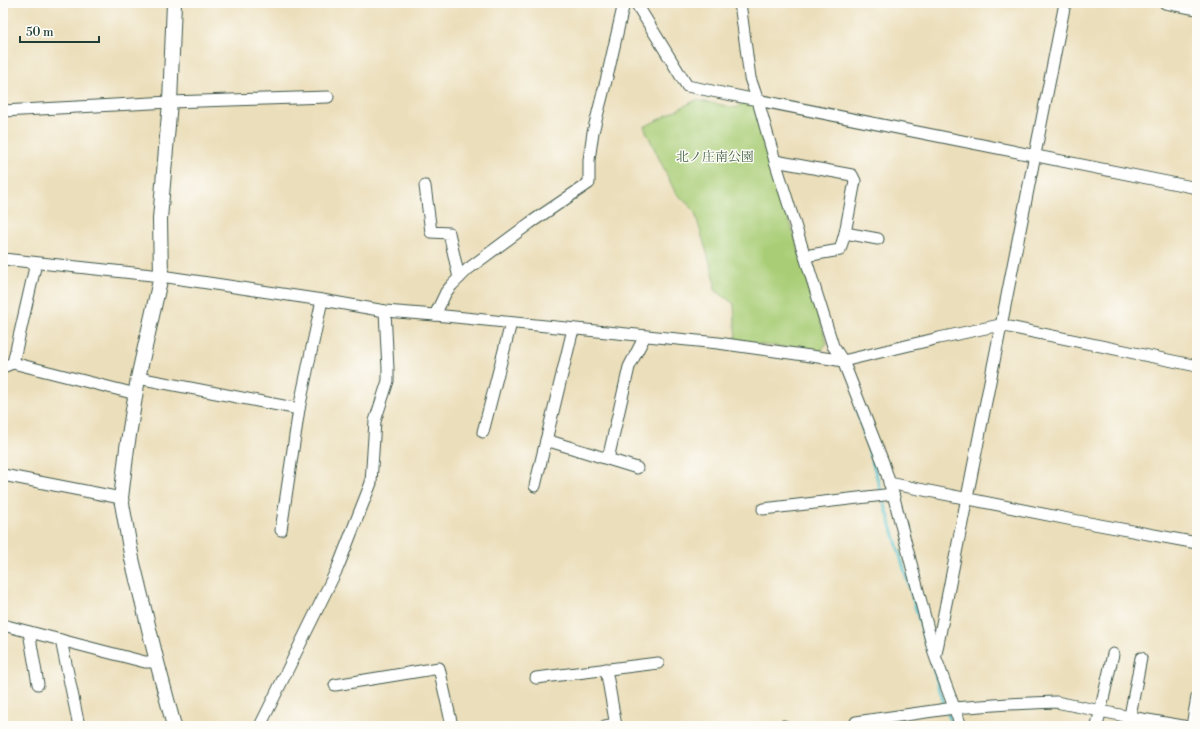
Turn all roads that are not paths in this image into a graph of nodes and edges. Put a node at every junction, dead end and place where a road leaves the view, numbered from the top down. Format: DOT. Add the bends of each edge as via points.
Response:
graph roads {
  1 [pos="174,3"];
  2 [pos="624,3"];
  3 [pos="636,3"];
  4 [pos="740,3"];
  5 [pos="1065,3"];
  6 [pos="1165,3"];
  7 [pos="1197,9"];
  8 [pos="328,97"];
  9 [pos="758,101"];
  10 [pos="170,102"];
  11 [pos="3,111"];
  12 [pos="1035,156"];
  13 [pos="774,161"];
  14 [pos="425,186"];
  15 [pos="1197,188"];
  16 [pos="845,233"];
  17 [pos="878,239"];
  18 [pos="805,256"];
  19 [pos="3,259"];
  20 [pos="36,263"];
  21 [pos="161,276"];
  22 [pos="459,278"];
  23 [pos="322,300"];
  24 [pos="385,311"];
  25 [pos="435,315"];
  26 [pos="512,323"];
  27 [pos="1000,326"];
  28 [pos="573,329"];
  29 [pos="645,336"];
  30 [pos="843,361"];
  31 [pos="8,365"];
  32 [pos="1197,366"];
  33 [pos="138,378"];
  34 [pos="136,394"];
  35 [pos="299,409"];
  36 [pos="483,432"];
  37 [pos="546,440"];
  38 [pos="608,459"];
  39 [pos="637,468"];
  40 [pos="3,475"];
  41 [pos="890,483"];
  42 [pos="535,486"];
  43 [pos="893,494"];
  44 [pos="121,498"];
  45 [pos="966,498"];
  46 [pos="763,509"];
  47 [pos="281,530"];
  48 [pos="1197,543"];
  49 [pos="3,625"];
  50 [pos="29,632"];
  51 [pos="61,640"];
  52 [pos="1113,654"];
  53 [pos="935,656"];
  54 [pos="1141,658"];
  55 [pos="157,662"];
  56 [pos="658,663"];
  57 [pos="606,669"];
  58 [pos="536,678"];
  59 [pos="38,684"];
  60 [pos="335,685"];
  61 [pos="1197,697"];
  62 [pos="954,708"];
  63 [pos="1101,710"];
  64 [pos="856,722"];
  65 [pos="1129,722"];
  66 [pos="79,726"];
  67 [pos="174,726"];
  68 [pos="260,726"];
  69 [pos="452,726"];
  70 [pos="612,726"];
  71 [pos="961,726"];
  72 [pos="1097,726"];
  73 [pos="1183,726"];
  74 [pos="1192,726"];
  1 -- 10 [label="street"];
  2 -- 22 [label="street" via="593,132 589,183 513,235"];
  3 -- 9 [label="street" via="687,86"];
  4 -- 9 [label="street" via="750,78"];
  5 -- 12 [label="street"];
  6 -- 7 [label="street"];
  8 -- 10 [label="street"];
  9 -- 12 [label="street"];
  9 -- 13 [label="street"];
  10 -- 11 [label="street"];
  10 -- 21 [label="street" via="160,219"];
  12 -- 15 [label="street"];
  12 -- 27 [label="street"];
  13 -- 16 [label="street" via="852,175 855,182"];
  13 -- 18 [label="street"];
  14 -- 22 [label="street" via="431,232 449,233"];
  16 -- 17 [label="street"];
  16 -- 18 [label="street" via="840,250"];
  18 -- 30 [label="street" via="833,346"];
  19 -- 20 [label="street"];
  20 -- 21 [label="street"];
  20 -- 31 [label="street"];
  21 -- 23 [label="street"];
  21 -- 33 [label="street"];
  22 -- 25 [label="street" via="446,292"];
  23 -- 24 [label="street"];
  23 -- 35 [label="street"];
  24 -- 25 [label="street"];
  24 -- 68 [label="street" via="388,381 375,421 371,484 338,567"];
  25 -- 26 [label="street"];
  26 -- 28 [label="street"];
  26 -- 36 [label="street"];
  27 -- 30 [label="street"];
  27 -- 32 [label="street"];
  27 -- 45 [label="street"];
  28 -- 29 [label="street"];
  28 -- 37 [label="street"];
  29 -- 30 [label="street" via="726,344"];
  29 -- 38 [label="street" via="629,367"];
  30 -- 41 [label="street"];
  31 -- 34 [label="street"];
  33 -- 34 [label="street"];
  33 -- 35 [label="street"];
  34 -- 44 [label="street"];
  35 -- 47 [label="street"];
  37 -- 38 [label="street"];
  37 -- 42 [label="street"];
  38 -- 39 [label="street"];
  40 -- 44 [label="street"];
  41 -- 43 [label="street"];
  41 -- 45 [label="street"];
  43 -- 46 [label="street"];
  43 -- 53 [label="street"];
  44 -- 55 [label="street" via="132,560"];
  45 -- 48 [label="street"];
  45 -- 53 [label="street"];
  49 -- 50 [label="street"];
  50 -- 51 [label="street"];
  50 -- 59 [label="street"];
  51 -- 55 [label="street" via="145,662"];
  51 -- 66 [label="street"];
  52 -- 63 [label="street"];
  53 -- 62 [label="street"];
  54 -- 65 [label="street"];
  55 -- 67 [label="street"];
  56 -- 57 [label="street"];
  57 -- 58 [label="street"];
  57 -- 70 [label="street"];
  60 -- 69 [label="street" via="439,668"];
  61 -- 74 [label="street"];
  62 -- 63 [label="street" via="1056,702"];
  62 -- 64 [label="street"];
  62 -- 71 [label="street"];
  63 -- 65 [label="street"];
  63 -- 72 [label="street"];
  65 -- 73 [label="street"];
}
